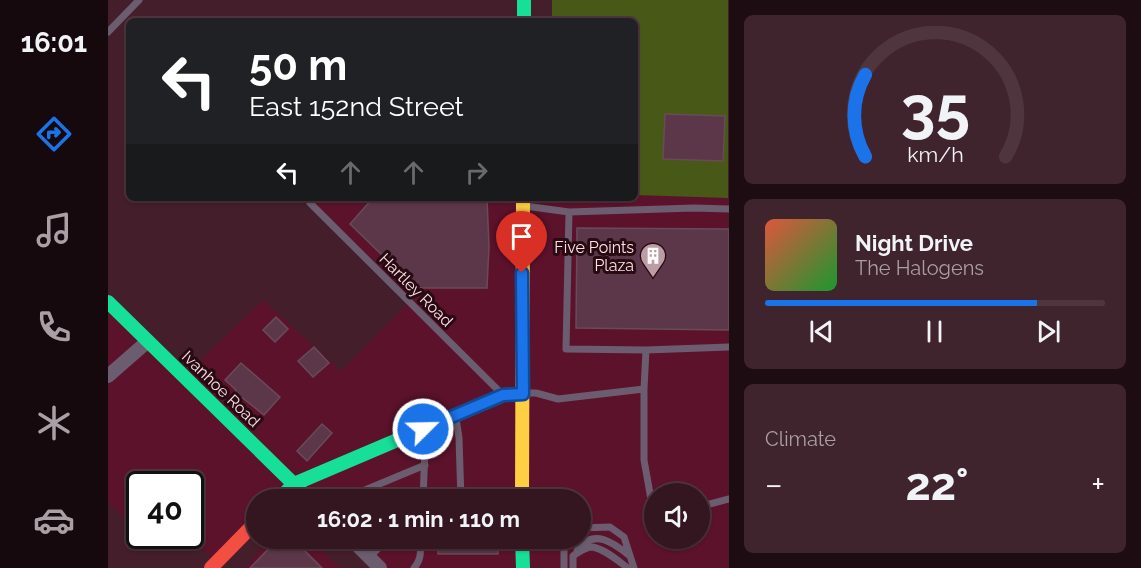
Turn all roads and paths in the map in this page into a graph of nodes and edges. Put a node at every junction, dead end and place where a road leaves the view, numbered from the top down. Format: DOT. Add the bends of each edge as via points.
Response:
graph roads {
  1 [pos="139,0"];
  2 [pos="524,0"];
  3 [pos="524,18"];
  4 [pos="108,32"];
  5 [pos="522,202"];
  6 [pos="310,203"];
  7 [pos="729,209"];
  8 [pos="569,212"];
  9 [pos="108,302"];
  10 [pos="148,341"];
  11 [pos="729,347"];
  12 [pos="646,350"];
  13 [pos="108,376"];
  14 [pos="644,389"];
  15 [pos="523,394"];
  16 [pos="503,395"];
  17 [pos="456,415"];
  18 [pos="423,429"];
  19 [pos="425,465"];
  20 [pos="648,483"];
  21 [pos="294,484"];
  22 [pos="289,489"];
  23 [pos="299,489"];
  24 [pos="367,489"];
  25 [pos="424,489"];
  26 [pos="461,489"];
  27 [pos="522,489"];
  28 [pos="729,499"];
  29 [pos="710,504"];
  30 [pos="591,528"];
  31 [pos="246,532"];
  32 [pos="361,549"];
  33 [pos="378,549"];
  34 [pos="421,549"];
  35 [pos="522,549"];
  36 [pos="564,549"];
  37 [pos="573,556"];
  38 [pos="630,556"];
  39 [pos="369,557"];
  40 [pos="211,568"];
  41 [pos="380,568"];
  42 [pos="414,568"];
  43 [pos="523,568"];
  44 [pos="564,568"];
  45 [pos="573,568"];
  46 [pos="628,568"];
  47 [pos="634,568"];
  1 -- 4 [label="lane"];
  2 -- 3 [label="street"];
  5 -- 8 [label="lane"];
  5 -- 15 [label="street"];
  6 -- 16 [label="lane, Hartley Road"];
  7 -- 8 [label="lane"];
  8 -- 12 [label="lane" via="566,349"];
  9 -- 10 [label="street, Ivanhoe Road"];
  10 -- 13 [label="street"];
  10 -- 21 [label="street, Ivanhoe Road"];
  11 -- 12 [label="lane"];
  12 -- 14 [label="lane"];
  14 -- 15 [label="lane" via="558,399"];
  14 -- 20 [label="lane" via="644,459"];
  15 -- 16 [label="street"];
  15 -- 27 [label="street"];
  16 -- 17 [label="street"];
  17 -- 18 [label="street"];
  17 -- 26 [label="lane"];
  18 -- 19 [label="lane"];
  18 -- 21 [label="street"];
  19 -- 24 [label="lane"];
  19 -- 25 [label="lane"];
  21 -- 22 [label="street"];
  21 -- 23 [label="street, Ivanhoe Road"];
  28 -- 29 [label="lane"];
  30 -- 38 [label="lane" via="610,527 624,537"];
  31 -- 40 [label="street"];
  32 -- 39 [label="street"];
  33 -- 39 [label="lane"];
  34 -- 42 [label="lane"];
  35 -- 43 [label="street"];
  36 -- 44 [label="lane"];
  37 -- 38 [label="lane" via="582,544 599,538"];
  37 -- 45 [label="lane"];
  37 -- 46 [label="lane" via="591,547"];
  38 -- 47 [label="lane"];
  39 -- 41 [label="street"];
}
